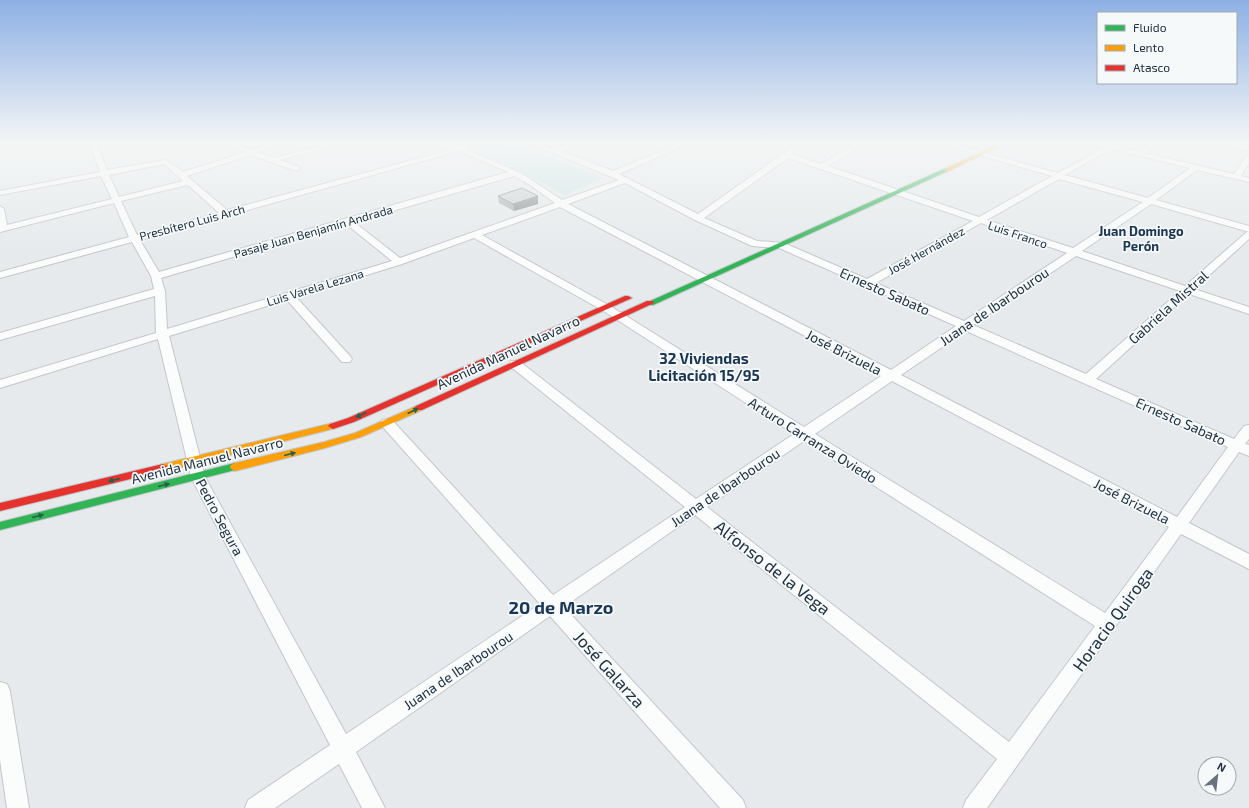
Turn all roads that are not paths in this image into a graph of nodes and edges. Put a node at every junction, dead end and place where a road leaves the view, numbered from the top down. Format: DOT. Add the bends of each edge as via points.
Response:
graph roads {
  1 [pos="69,180"];
  2 [pos="107,180"];
  3 [pos="187,180"];
  4 [pos="347,180"];
  5 [pos="492,180"];
  6 [pos="526,180"];
  7 [pos="626,180"];
  8 [pos="752,180"];
  9 [pos="858,180"];
  10 [pos="925,180"];
  11 [pos="1052,180"];
  12 [pos="1072,180"];
  13 [pos="1180,180"];
  14 [pos="190,182"];
  15 [pos="896,182"];
  16 [pos="882,188"];
  17 [pos="0,193"];
  18 [pos="896,193"];
  19 [pos="868,194"];
  20 [pos="116,200"];
  21 [pos="1150,201"];
  22 [pos="560,203"];
  23 [pos="0,209"];
  24 [pos="225,213"];
  25 [pos="698,218"];
  26 [pos="979,220"];
  27 [pos="348,221"];
  28 [pos="1,229"];
  29 [pos="1249,229"];
  30 [pos="776,234"];
  31 [pos="1249,234"];
  32 [pos="476,235"];
  33 [pos="134,238"];
  34 [pos="755,244"];
  35 [pos="781,245"];
  36 [pos="741,250"];
  37 [pos="1074,253"];
  38 [pos="399,262"];
  39 [pos="704,265"];
  40 [pos="686,273"];
  41 [pos="0,275"];
  42 [pos="156,276"];
  43 [pos="703,279"];
  44 [pos="868,283"];
  45 [pos="1186,290"];
  46 [pos="160,291"];
  47 [pos="289,295"];
  48 [pos="634,296"];
  49 [pos="606,308"];
  50 [pos="1249,311"];
  51 [pos="618,317"];
  52 [pos="965,326"];
  53 [pos="162,333"];
  54 [pos="0,337"];
  55 [pos="346,359"];
  56 [pos="515,364"];
  57 [pos="889,376"];
  58 [pos="1087,380"];
  59 [pos="0,384"];
  60 [pos="387,423"];
  61 [pos="1249,429"];
  62 [pos="804,434"];
  63 [pos="1243,448"];
  64 [pos="194,461"];
  65 [pos="198,477"];
  66 [pos="0,507"];
  67 [pos="696,507"];
  68 [pos="0,526"];
  69 [pos="1180,526"];
  70 [pos="1249,562"];
  71 [pos="552,605"];
  72 [pos="1108,625"];
  73 [pos="0,691"];
  74 [pos="342,748"];
  75 [pos="1011,757"];
  76 [pos="18,808"];
  77 [pos="256,808"];
  78 [pos="374,808"];
  79 [pos="735,808"];
  80 [pos="974,808"];
  1 -- 17 [label="street"];
  2 -- 20 [label="street, Pedro Segura"];
  3 -- 14 [label="street"];
  4 -- 24 [label="street, Presbítero Luis Arch"];
  5 -- 27 [label="street, Pasaje Juan Benjamín Andrada"];
  6 -- 22 [label="street, José Brizuela"];
  7 -- 22 [label="street, Luis Varela Lezana"];
  7 -- 25 [label="street, Ernesto Sabato"];
  8 -- 25 [label="street"];
  9 -- 16 [label="street, Luis Franco"];
  10 -- 18 [label="main road, Avenida Manuel Navarro"];
  11 -- 26 [label="street, José Hernández"];
  12 -- 21 [label="street"];
  13 -- 21 [label="street, Juana de Ibarbourou"];
  14 -- 20 [label="street"];
  14 -- 24 [label="street"];
  15 -- 16 [label="main road"];
  16 -- 18 [label="street, Luis Franco"];
  16 -- 19 [label="main road"];
  18 -- 26 [label="street, Luis Franco"];
  18 -- 35 [label="main road, Avenida Manuel Navarro"];
  20 -- 28 [label="street"];
  20 -- 33 [label="street, Pedro Segura"];
  21 -- 29 [label="street"];
  21 -- 37 [label="street, Juana de Ibarbourou"];
  22 -- 32 [label="street, Luis Varela Lezana"];
  22 -- 40 [label="street, José Brizuela"];
  23 -- 28 [label="street"];
  24 -- 33 [label="street, Presbítero Luis Arch"];
  25 -- 34 [label="street, Ernesto Sabato"];
  26 -- 37 [label="street, Luis Franco"];
  26 -- 44 [label="street, José Hernández"];
  27 -- 38 [label="street"];
  27 -- 42 [label="street, Pasaje Juan Benjamín Andrada"];
  30 -- 34 [label="main road"];
  31 -- 45 [label="street, Gabriela Mistral"];
  32 -- 38 [label="street, Luis Varela Lezana"];
  32 -- 49 [label="street, Arturo Carranza Oviedo"];
  33 -- 41 [label="street, Presbítero Luis Arch"];
  33 -- 42 [label="street, Pedro Segura"];
  34 -- 35 [label="street, Ernesto Sabato"];
  34 -- 36 [label="main road"];
  35 -- 43 [label="main road, Avenida Manuel Navarro"];
  35 -- 44 [label="street, Ernesto Sabato"];
  37 -- 45 [label="street, Luis Franco"];
  37 -- 52 [label="street, Juana de Ibarbourou"];
  38 -- 47 [label="street, Luis Varela Lezana"];
  39 -- 40 [label="main road"];
  40 -- 43 [label="street, José Brizuela"];
  42 -- 46 [label="street, Pedro Segura"];
  43 -- 51 [label="main road, Avenida Manuel Navarro"];
  43 -- 57 [label="street, José Brizuela"];
  44 -- 52 [label="street, Ernesto Sabato"];
  45 -- 50 [label="street, Luis Franco"];
  45 -- 58 [label="street, Gabriela Mistral"];
  46 -- 53 [label="street, Pedro Segura"];
  46 -- 54 [label="street"];
  47 -- 53 [label="street, Luis Varela Lezana"];
  47 -- 55 [label="street"];
  48 -- 49 [label="main road, Avenida Manuel Navarro"];
  49 -- 51 [label="street, Arturo Carranza Oviedo"];
  49 -- 64 [label="main road, Avenida Manuel Navarro, one-way" via="350,420 321,430"];
  51 -- 56 [label="main road, Avenida Manuel Navarro"];
  51 -- 62 [label="street, Arturo Carranza Oviedo"];
  52 -- 57 [label="street, Juana de Ibarbourou"];
  52 -- 58 [label="street, Ernesto Sabato"];
  53 -- 59 [label="street, Luis Varela Lezana"];
  53 -- 64 [label="street, Pedro Segura"];
  60 -- 56 [label="main road, Avenida Manuel Navarro, one-way"];
  56 -- 67 [label="street, Alfonso de la Vega"];
  57 -- 62 [label="street, Juana de Ibarbourou"];
  57 -- 69 [label="street, José Brizuela"];
  58 -- 63 [label="street, Ernesto Sabato"];
  65 -- 60 [label="main road, Avenida Manuel Navarro, one-way" via="342,440"];
  60 -- 71 [label="street, José Galarza"];
  61 -- 63 [label="street, Horacio Quiroga"];
  62 -- 67 [label="street, Juana de Ibarbourou"];
  62 -- 72 [label="street, Arturo Carranza Oviedo"];
  63 -- 69 [label="street, Horacio Quiroga"];
  64 -- 65 [label="street, Pedro Segura"];
  64 -- 66 [label="main road, Avenida Manuel Navarro, one-way"];
  68 -- 65 [label="main road, Avenida Manuel Navarro, one-way"];
  65 -- 74 [label="street, Pedro Segura"];
  67 -- 71 [label="street, Juana de Ibarbourou"];
  67 -- 75 [label="street, Alfonso de la Vega"];
  69 -- 70 [label="street, José Brizuela"];
  69 -- 72 [label="street, Horacio Quiroga"];
  71 -- 74 [label="street, Juana de Ibarbourou"];
  71 -- 79 [label="street, José Galarza"];
  72 -- 75 [label="street, Horacio Quiroga"];
  73 -- 76 [label="street"];
  74 -- 77 [label="street, Juana de Ibarbourou"];
  74 -- 78 [label="street, Pedro Segura"];
  75 -- 80 [label="street, Horacio Quiroga"];
}
